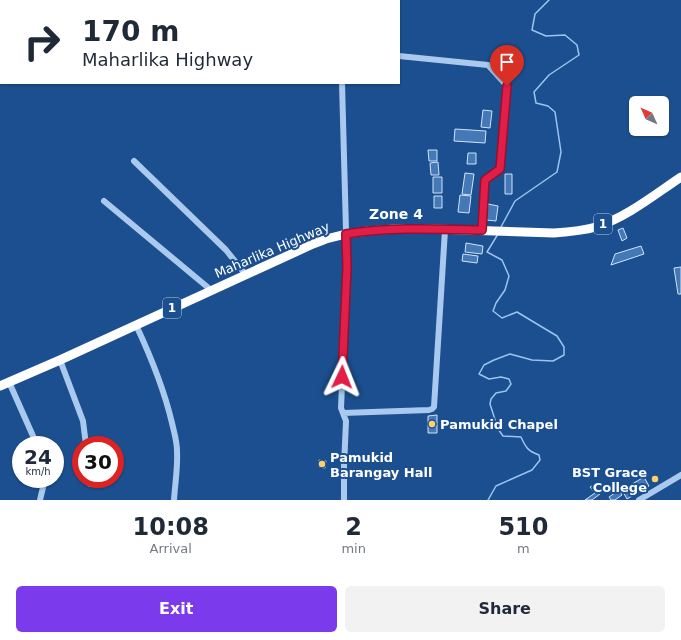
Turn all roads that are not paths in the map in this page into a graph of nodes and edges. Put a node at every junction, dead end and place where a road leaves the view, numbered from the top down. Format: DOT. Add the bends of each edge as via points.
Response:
graph roads {
  1 [pos="400,56"];
  2 [pos="342,84"];
  3 [pos="134,161"];
  4 [pos="681,177"];
  5 [pos="104,201"];
  6 [pos="445,230"];
  7 [pos="486,230"];
  8 [pos="346,234"];
  9 [pos="246,275"];
  10 [pos="212,290"];
  11 [pos="136,325"];
  12 [pos="60,360"];
  13 [pos="4,384"];
  14 [pos="343,413"];
  15 [pos="32,436"];
  16 [pos="85,436"];
  17 [pos="681,475"];
  18 [pos="43,488"];
  19 [pos="40,500"];
  20 [pos="174,500"];
  21 [pos="344,500"];
  22 [pos="640,500"];
  1 -- 7 [label="street" via="488,65 507,86 500,169 485,180"];
  2 -- 8 [label="street"];
  3 -- 9 [label="street" via="226,250"];
  4 -- 7 [label="highway, Maharlika Highway / 1" via="618,218 585,230"];
  5 -- 10 [label="street"];
  6 -- 7 [label="highway, Maharlika Highway / 1"];
  6 -- 8 [label="highway, Maharlika Highway / 1" via="394,229"];
  6 -- 14 [label="street" via="434,407 429,410"];
  8 -- 9 [label="highway, Maharlika Highway / 1" via="313,244"];
  8 -- 14 [label="street" via="341,408"];
  9 -- 10 [label="highway, Maharlika Highway / 1"];
  10 -- 11 [label="highway, Maharlika Highway / 1"];
  11 -- 12 [label="highway, Maharlika Highway / 1"];
  11 -- 20 [label="street" via="157,374 176,440"];
  12 -- 13 [label="highway, Maharlika Highway / 1"];
  12 -- 16 [label="street" via="83,421"];
  13 -- 15 [label="street"];
  14 -- 21 [label="street" via="346,421"];
  17 -- 22 [label="street"];
  18 -- 19 [label="street"];
}
